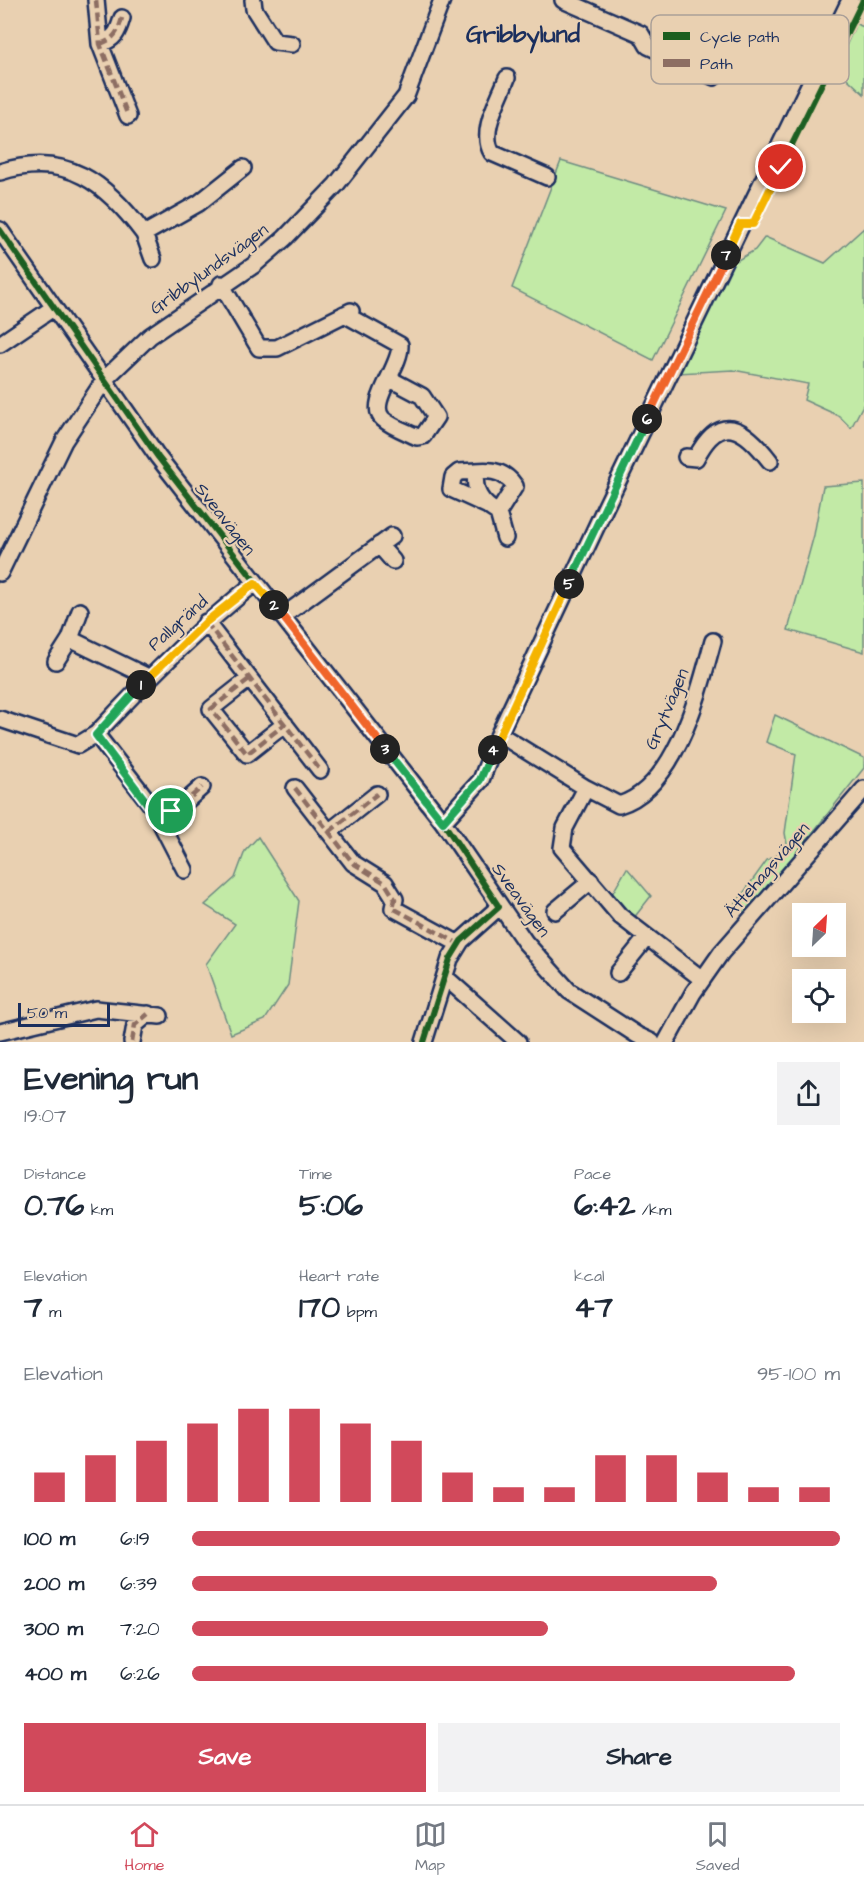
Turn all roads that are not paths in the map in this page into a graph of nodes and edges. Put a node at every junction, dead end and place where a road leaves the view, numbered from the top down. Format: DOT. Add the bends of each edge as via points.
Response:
graph roads {
  1 [pos="96,0"];
  2 [pos="253,0"];
  3 [pos="442,0"];
  4 [pos="563,0"];
  5 [pos="850,0"];
  6 [pos="843,15"];
  7 [pos="122,18"];
  8 [pos="100,44"];
  9 [pos="292,44"];
  10 [pos="651,47"];
  11 [pos="507,78"];
  12 [pos="810,84"];
  13 [pos="128,116"];
  14 [pos="243,168"];
  15 [pos="0,172"];
  16 [pos="547,177"];
  17 [pos="0,230"];
  18 [pos="144,234"];
  19 [pos="153,259"];
  20 [pos="221,284"];
  21 [pos="53,308"];
  22 [pos="0,344"];
  23 [pos="105,379"];
  24 [pos="390,379"];
  25 [pos="686,457"];
  26 [pos="770,461"];
  27 [pos="476,471"];
  28 [pos="492,509"];
  29 [pos="392,536"];
  30 [pos="504,538"];
  31 [pos="379,545"];
  32 [pos="393,561"];
  33 [pos="0,573"];
  34 [pos="255,583"];
  35 [pos="80,611"];
  36 [pos="283,616"];
  37 [pos="206,622"];
  38 [pos="70,639"];
  39 [pos="713,641"];
  40 [pos="56,661"];
  41 [pos="148,677"];
  42 [pos="249,679"];
  43 [pos="0,719"];
  44 [pos="285,724"];
  45 [pos="499,734"];
  46 [pos="96,735"];
  47 [pos="320,770"];
  48 [pos="202,787"];
  49 [pos="295,788"];
  50 [pos="586,788"];
  51 [pos="864,789"];
  52 [pos="377,794"];
  53 [pos="156,815"];
  54 [pos="443,822"];
  55 [pos="329,832"];
  56 [pos="185,870"];
  57 [pos="591,881"];
  58 [pos="499,907"];
  59 [pos="555,911"];
  60 [pos="647,937"];
  61 [pos="459,944"];
  62 [pos="618,973"];
  63 [pos="445,977"];
  64 [pos="702,979"];
  65 [pos="0,1032"];
  66 [pos="132,1042"];
  67 [pos="424,1042"];
  68 [pos="518,1042"];
  69 [pos="652,1042"];
  70 [pos="666,1042"];
  1 -- 8 [label="street"];
  2 -- 9 [label="street" via="254,9 275,42"];
  3 -- 20 [label="street, Gribbylundsvägen" via="406,96 390,118 336,185 285,238 254,265"];
  4 -- 10 [label="street" via="641,34"];
  5 -- 6 [label="street"];
  7 -- 8 [label="street" via="118,33"];
  8 -- 13 [label="street"];
  11 -- 16 [label="street" via="486,135 488,147 492,153"];
  12 -- 45 [label="street"];
  14 -- 18 [label="street" via="199,203"];
  15 -- 18 [label="street" via="35,165 75,170 106,189"];
  17 -- 21 [label="street, Sveavägen"];
  18 -- 19 [label="street"];
  20 -- 23 [label="street, Gribbylundsvägen" via="150,336"];
  20 -- 24 [label="street" via="258,348 277,348 347,312 400,345 400,356"];
  21 -- 22 [label="street"];
  21 -- 23 [label="street, Sveavägen"];
  23 -- 33 [label="street, Gribbylundsvägen" via="64,441"];
  23 -- 34 [label="street, Sveavägen" via="158,457"];
  25 -- 26 [label="street" via="696,458 705,440 722,429 737,430 753,438"];
  27 -- 28 [label="street" via="474,483 479,499"];
  27 -- 28 [label="street" via="490,470 510,479 514,486"];
  27 -- 28 [label="street" via="459,472 453,477 451,489"];
  28 -- 30 [label="street"];
  29 -- 31 [label="street"];
  31 -- 32 [label="street"];
  31 -- 36 [label="street"];
  34 -- 36 [label="street, Sveavägen"];
  34 -- 37 [label="street, Pallgränd"];
  35 -- 38 [label="street"];
  36 -- 54 [label="street, Sveavägen"];
  37 -- 41 [label="street, Pallgränd"];
  37 -- 42 [label="street"];
  38 -- 40 [label="street"];
  38 -- 41 [label="street"];
  39 -- 50 [label="street, Grytvägen" via="698,695 680,738 653,784 633,801 619,805"];
  41 -- 46 [label="street, Pallgränd"];
  42 -- 44 [label="street"];
  42 -- 44 [label="street" via="211,709 247,754"];
  43 -- 46 [label="street" via="78,744"];
  44 -- 47 [label="street"];
  45 -- 50 [label="street, Grytvägen"];
  45 -- 54 [label="street" via="480,780"];
  46 -- 53 [label="street"];
  48 -- 53 [label="street" via="182,805"];
  49 -- 55 [label="street"];
  50 -- 57 [label="street" via="565,828 562,848"];
  51 -- 64 [label="street, Ättehagsvägen"];
  52 -- 55 [label="street"];
  53 -- 56 [label="street"];
  54 -- 58 [label="street, Sveavägen"];
  55 -- 61 [label="street" via="353,863 385,883 394,899 393,908"];
  57 -- 59 [label="street"];
  57 -- 60 [label="street" via="620,916"];
  58 -- 61 [label="street"];
  58 -- 69 [label="street, Sveavägen" via="569,991"];
  60 -- 62 [label="street"];
  60 -- 64 [label="street"];
  61 -- 63 [label="street"];
  63 -- 67 [label="street"];
  63 -- 68 [label="street"];
  64 -- 70 [label="street, Ättehagsvägen"];
  65 -- 66 [label="street" via="96,1009 154,1015 135,1025"];
}
